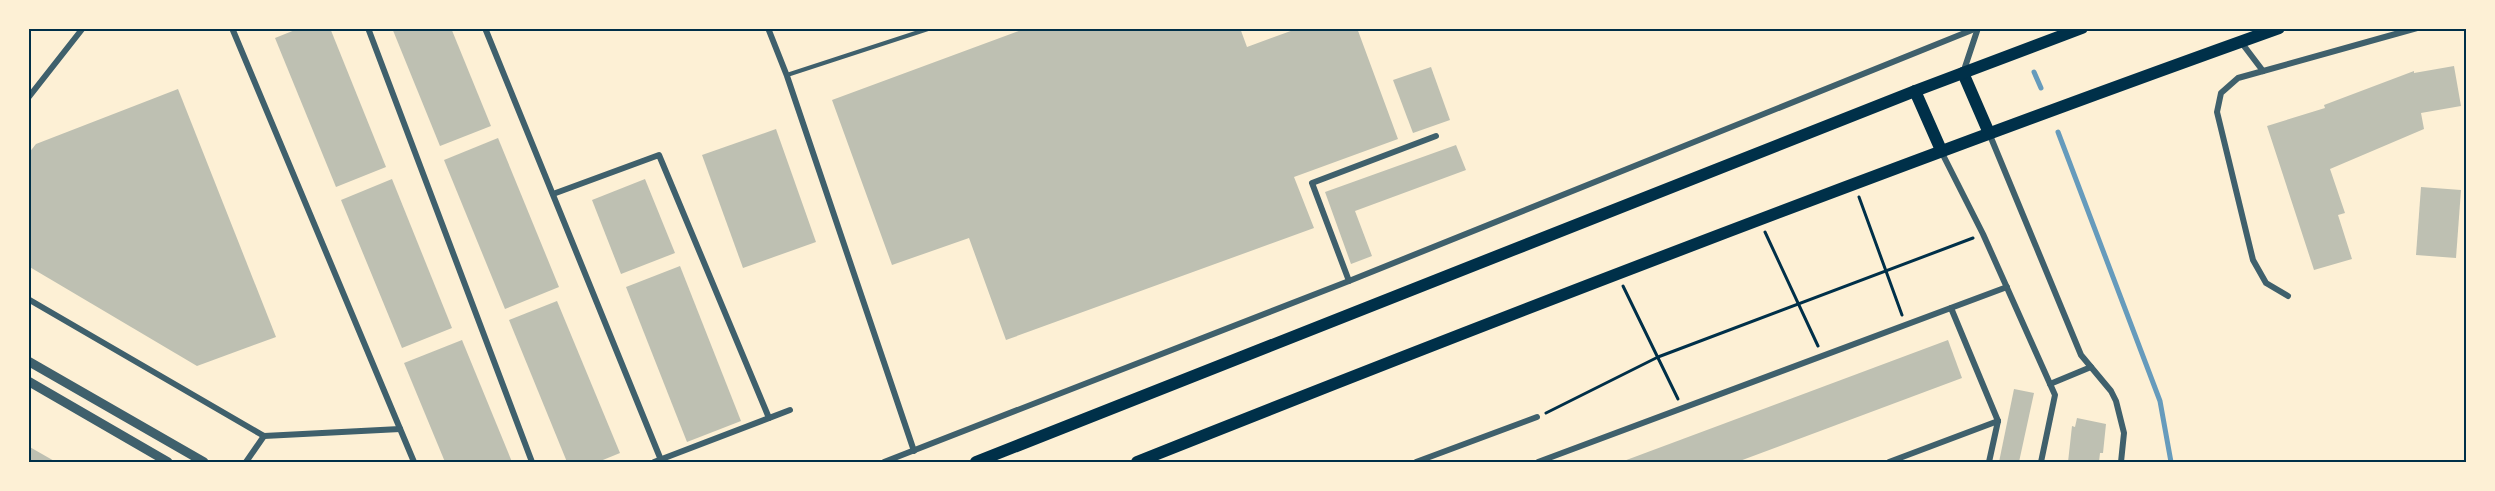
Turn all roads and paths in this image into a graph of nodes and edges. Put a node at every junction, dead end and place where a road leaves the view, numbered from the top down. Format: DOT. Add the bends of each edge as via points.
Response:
graph roads {
  1 [pos="83,28"];
  2 [pos="232,28"];
  3 [pos="368,28"];
  4 [pos="485,28"];
  5 [pos="768,28"];
  6 [pos="931,28"];
  7 [pos="1978,28"];
  8 [pos="2082,28"];
  9 [pos="2279,28"];
  10 [pos="2418,28"];
  11 [pos="2241,42"];
  12 [pos="2263,71"];
  13 [pos="1963,73"];
  14 [pos="787,76"];
  15 [pos="1916,92"];
  16 [pos="28,98"];
  17 [pos="1989,133"];
  18 [pos="1436,136"];
  19 [pos="1941,150"];
  20 [pos="1855,184"];
  21 [pos="553,194"];
  22 [pos="1759,220"];
  23 [pos="1983,234"];
  24 [pos="1886,271"];
  25 [pos="1617,274"];
  26 [pos="1349,281"];
  27 [pos="2007,287"];
  28 [pos="2288,296"];
  29 [pos="28,298"];
  30 [pos="1799,304"];
  31 [pos="1951,308"];
  32 [pos="1905,325"];
  33 [pos="1823,356"];
  34 [pos="1658,357"];
  35 [pos="28,361"];
  36 [pos="2091,367"];
  37 [pos="28,381"];
  38 [pos="2050,384"];
  39 [pos="1683,408"];
  40 [pos="790,410"];
  41 [pos="1537,417"];
  42 [pos="769,418"];
  43 [pos="1998,421"];
  44 [pos="400,429"];
  45 [pos="264,436"];
  46 [pos="914,451"];
  47 [pos="657,461"];
  48 [pos="168,462"];
  49 [pos="204,462"];
  50 [pos="246,462"];
  51 [pos="414,462"];
  52 [pos="532,462"];
  53 [pos="884,462"];
  54 [pos="976,462"];
  55 [pos="1137,462"];
  56 [pos="1416,462"];
  57 [pos="1538,462"];
  58 [pos="1889,462"];
  59 [pos="1989,462"];
  60 [pos="2041,462"];
  61 [pos="2121,462"];
  1 -- 16 [label="street"];
  2 -- 44 [label="street"];
  3 -- 52 [label="street"];
  4 -- 21 [label="street"];
  5 -- 14 [label="street"];
  6 -- 14 [label="lane"];
  7 -- 13 [label="street"];
  7 -- 26 [label="street"];
  8 -- 13 [label="highway"];
  9 -- 11 [label="highway"];
  10 -- 12 [label="street"];
  11 -- 12 [label="street"];
  11 -- 17 [label="highway"];
  12 -- 28 [label="street" via="2231,82 2221,93 2217,112 2253,260 2266,283"];
  13 -- 15 [label="highway"];
  13 -- 17 [label="highway"];
  14 -- 46 [label="street"];
  15 -- 19 [label="highway"];
  15 -- 54 [label="highway"];
  17 -- 19 [label="highway"];
  17 -- 36 [label="street" via="2081,355"];
  18 -- 26 [label="street" via="1312,183"];
  19 -- 20 [label="highway"];
  19 -- 23 [label="street"];
  20 -- 22 [label="highway"];
  20 -- 24 [label="path"];
  21 -- 42 [label="street" via="659,155"];
  21 -- 47 [label="street"];
  22 -- 25 [label="highway"];
  22 -- 30 [label="path"];
  23 -- 24 [label="path"];
  23 -- 27 [label="street"];
  24 -- 30 [label="path"];
  24 -- 32 [label="path"];
  25 -- 34 [label="path"];
  25 -- 55 [label="highway"];
  26 -- 46 [label="street"];
  27 -- 31 [label="street"];
  27 -- 38 [label="street"];
  29 -- 45 [label="street"];
  30 -- 33 [label="path"];
  30 -- 34 [label="path"];
  31 -- 32 [label="street"];
  31 -- 43 [label="street"];
  32 -- 33 [label="street"];
  33 -- 39 [label="street"];
  34 -- 39 [label="path"];
  34 -- 41 [label="path"];
  35 -- 49 [label="street"];
  36 -- 38 [label="street"];
  36 -- 61 [label="street" via="2111,392 2120,412 2124,434"];
  37 -- 48 [label="street"];
  38 -- 60 [label="street" via="2055,395"];
  39 -- 57 [label="street"];
  40 -- 42 [label="street"];
  41 -- 56 [label="street"];
  42 -- 47 [label="street"];
  43 -- 58 [label="street"];
  43 -- 59 [label="street"];
  44 -- 45 [label="street"];
  44 -- 51 [label="street"];
  45 -- 50 [label="street"];
  46 -- 53 [label="street"];
}
